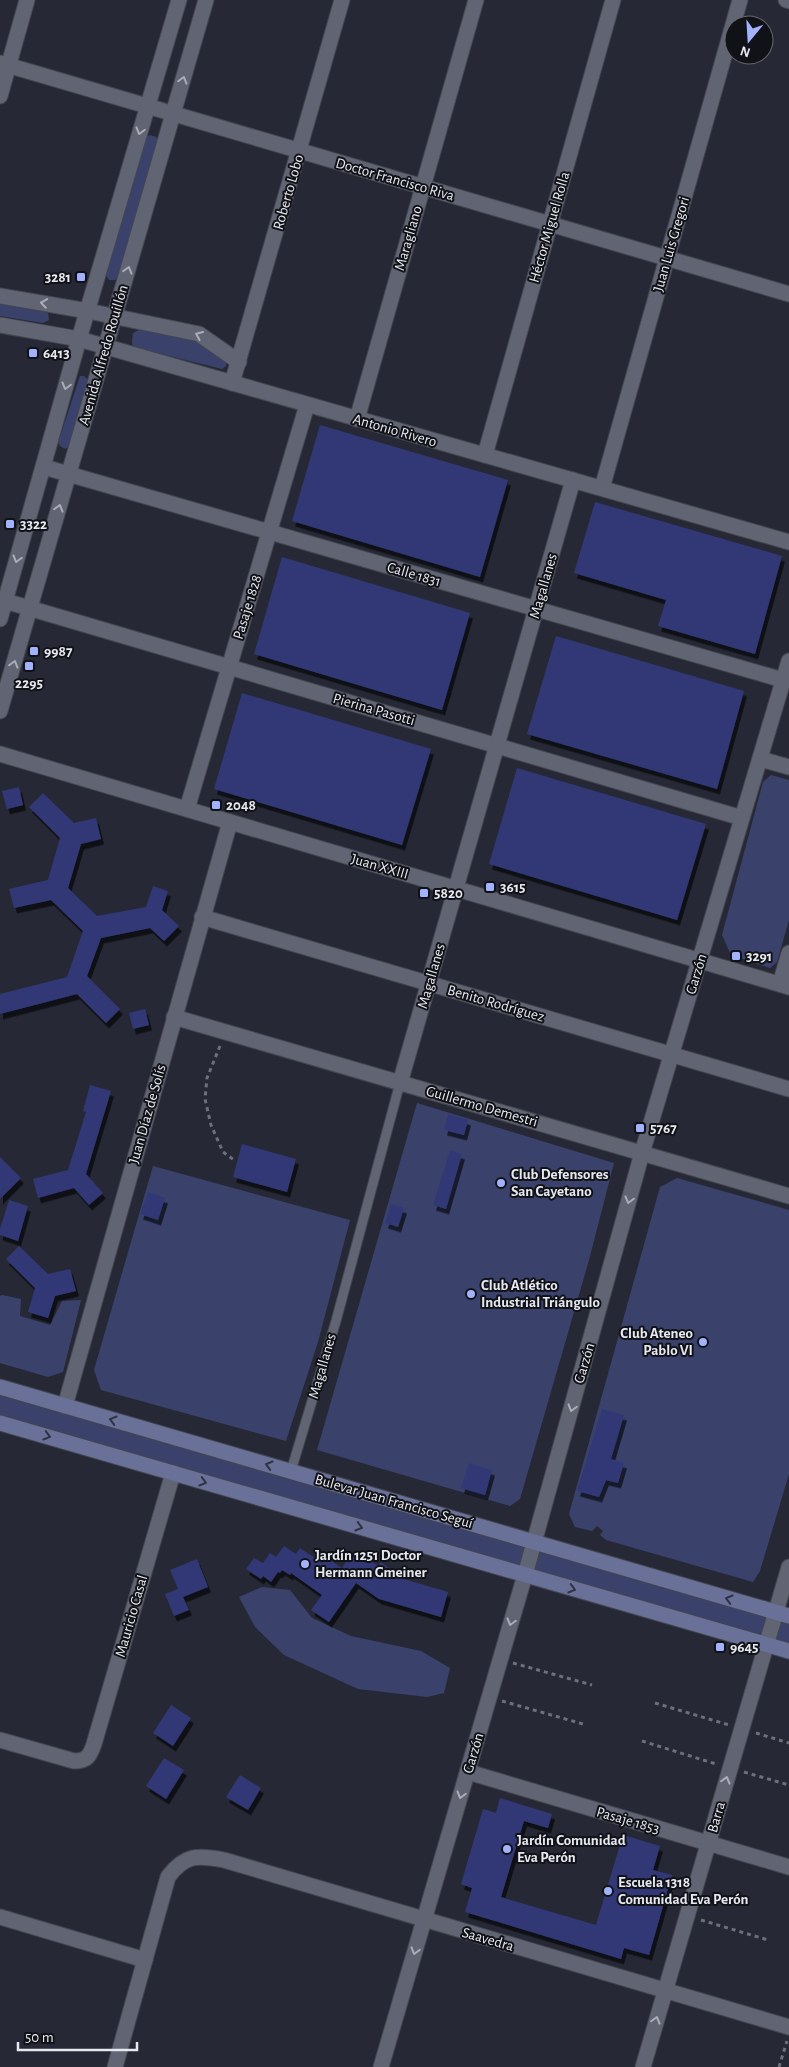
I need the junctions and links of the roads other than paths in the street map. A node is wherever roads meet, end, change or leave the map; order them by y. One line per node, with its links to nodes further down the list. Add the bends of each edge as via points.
1 (27, 0): 8 (street)
2 (178, 0): 10 (street, Avenida Alfredo Rouillón)
3 (206, 0): 11 (street, Avenida Alfredo Rouillón, one-way to 3)
4 (342, 0): 12 (street, Roberto Lobo)
5 (476, 0): 13 (street, Maragliano)
6 (613, 0): 14 (street, Héctor Miguel Rolla)
7 (740, 0): 15 (street, Juan Luis Gregori)
8 (4, 65): 9 (street); 10 (street, Doctor Francisco Riva)
9 (0, 96)
10 (147, 106): 11 (street, Doctor Francisco Riva); 18 (street, Avenida Alfredo Rouillón, one-way to 18)
11 (173, 114): 12 (street, Doctor Francisco Riva); 19 (street, Avenida Alfredo Rouillón, one-way to 11)
12 (300, 151): 13 (street, Doctor Francisco Riva); 23 (street, Roberto Lobo)
13 (423, 187): 14 (street, Doctor Francisco Riva); 26 (street, Maragliano)
14 (550, 224): 15 (street, Doctor Francisco Riva); 27 (street, Héctor Miguel Rolla)
15 (667, 258): 16 (street, Doctor Francisco Riva); 31 (street, Juan Luis Gregori)
16 (789, 294)
17 (0, 296): 18 (street, one-way to 17)
18 (88, 311): 19 (street); 21 (street, Avenida Alfredo Rouillón)
19 (114, 317): 22 (street, Avenida Alfredo Rouillón); 23 (street, one-way to 19, via 200,334)
20 (0, 325): 21 (street, Antonio Rivero)
21 (79, 339): 22 (street, Antonio Rivero); 28 (street, Avenida Alfredo Rouillón, one-way to 28)
22 (105, 347): 24 (street, Antonio Rivero); 29 (street, Avenida Alfredo Rouillón)
23 (239, 362): 24 (street, Roberto Lobo)
24 (232, 383): 25 (street, Antonio Rivero)
25 (307, 404): 26 (street, Antonio Rivero); 32 (street, Pasaje 1828)
26 (357, 419): 27 (street, Antonio Rivero)
27 (485, 455): 30 (street, Antonio Rivero)
28 (44, 467): 29 (street, Calle 1831); 34 (street, Avenida Alfredo Rouillón, one-way to 34)
29 (69, 474): 32 (street, Calle 1831); 35 (street, Avenida Alfredo Rouillón, one-way to 29)
30 (573, 480): 31 (street, Antonio Rivero); 36 (street, Magallanes)
31 (602, 488): 33 (street, Antonio Rivero)
32 (269, 532): 36 (street, Calle 1831); 39 (street, Pasaje 1828)
33 (789, 542)
34 (5, 601): 35 (street, Pierina Pasotti); 37 (street, Avenida Alfredo Rouillón)
35 (30, 608): 39 (street, Pierina Pasotti); 41 (street, Avenida Alfredo Rouillón, one-way to 35)
36 (536, 609): 40 (street, Calle 1831); 42 (street, Magallanes)
37 (0, 619)
38 (789, 661): 40 (street, Garzón)
39 (229, 667): 42 (street, Pierina Pasotti); 46 (street, Pasaje 1828)
40 (783, 680): 44 (street, Garzón)
41 (0, 710)
42 (497, 746): 47 (street, Pierina Pasotti); 49 (street, Magallanes)
43 (0, 754): 46 (street, Juan XXIII)
44 (760, 759): 45 (street); 47 (street, Garzón)
45 (789, 767)
46 (186, 809): 48 (street, Juan XXIII)
47 (742, 818): 52 (street, Garzón)
48 (230, 822): 49 (street, Juan XXIII); 50 (street, Juan Díaz de Solís)
49 (457, 889): 52 (street, Juan XXIII); 53 (street, Magallanes)
50 (202, 918): 53 (street, Benito Rodríguez); 55 (street, Juan Díaz de Solís)
51 (789, 953): 54 (street)
52 (700, 960): 54 (street, Juan XXIII); 56 (street, Garzón)
53 (429, 984): 56 (street, Benito Rodríguez); 57 (street, Magallanes)
54 (784, 985)
55 (174, 1017): 57 (street, Guillermo Demestri); 62 (street, Juan Díaz de Solís)
56 (672, 1054): 58 (street, Benito Rodríguez); 59 (street, Garzón)
57 (400, 1083): 59 (street, Guillermo Demestri); 64 (lane, Magallanes, via 336,1321)
58 (789, 1089)
59 (642, 1153): 60 (street, Guillermo Demestri); 66 (street, Garzón, one-way to 66)
60 (789, 1196)
61 (0, 1387): 62 (main road, Bulevar Juan Francisco Seguí)
62 (65, 1406): 64 (main road, Bulevar Juan Francisco Seguí, one-way to 62)
63 (0, 1423): 65 (main road, one-way to 65)
64 (291, 1471): 66 (main road, Bulevar Juan Francisco Seguí)
65 (173, 1473): 68 (main road, one-way to 68); 72 (street, Mauricio Casal, via 88,1758 74,1761)
66 (534, 1542): 68 (street, Garzón); 69 (main road, Bulevar Juan Francisco Seguí, one-way to 66)
67 (789, 1567): 69 (street, Barra)
68 (525, 1575): 70 (main road, one-way to 70); 73 (street, Garzón, one-way to 73)
69 (782, 1614): 70 (street, Barra)
70 (766, 1645): 71 (main road); 74 (street, Barra, one-way to 70)
71 (789, 1652)
72 (0, 1740)
73 (468, 1772): 74 (street, Pasaje 1853); 77 (street, Garzón, one-way to 77)
74 (708, 1843): 75 (street, Pasaje 1853); 79 (street, Barra)
75 (789, 1867)
76 (0, 1917): 78 (street)
77 (424, 1920): 78 (street, Saavedra, via 202,1856 187,1859 168,1877); 79 (street, Saavedra); 82 (street, Garzón, one-way to 82)
78 (145, 1960): 81 (street)
79 (665, 1990): 80 (street, Saavedra); 83 (street, Barra, one-way to 79)
80 (789, 2027)
81 (115, 2067)
82 (381, 2067)
83 (642, 2067)

